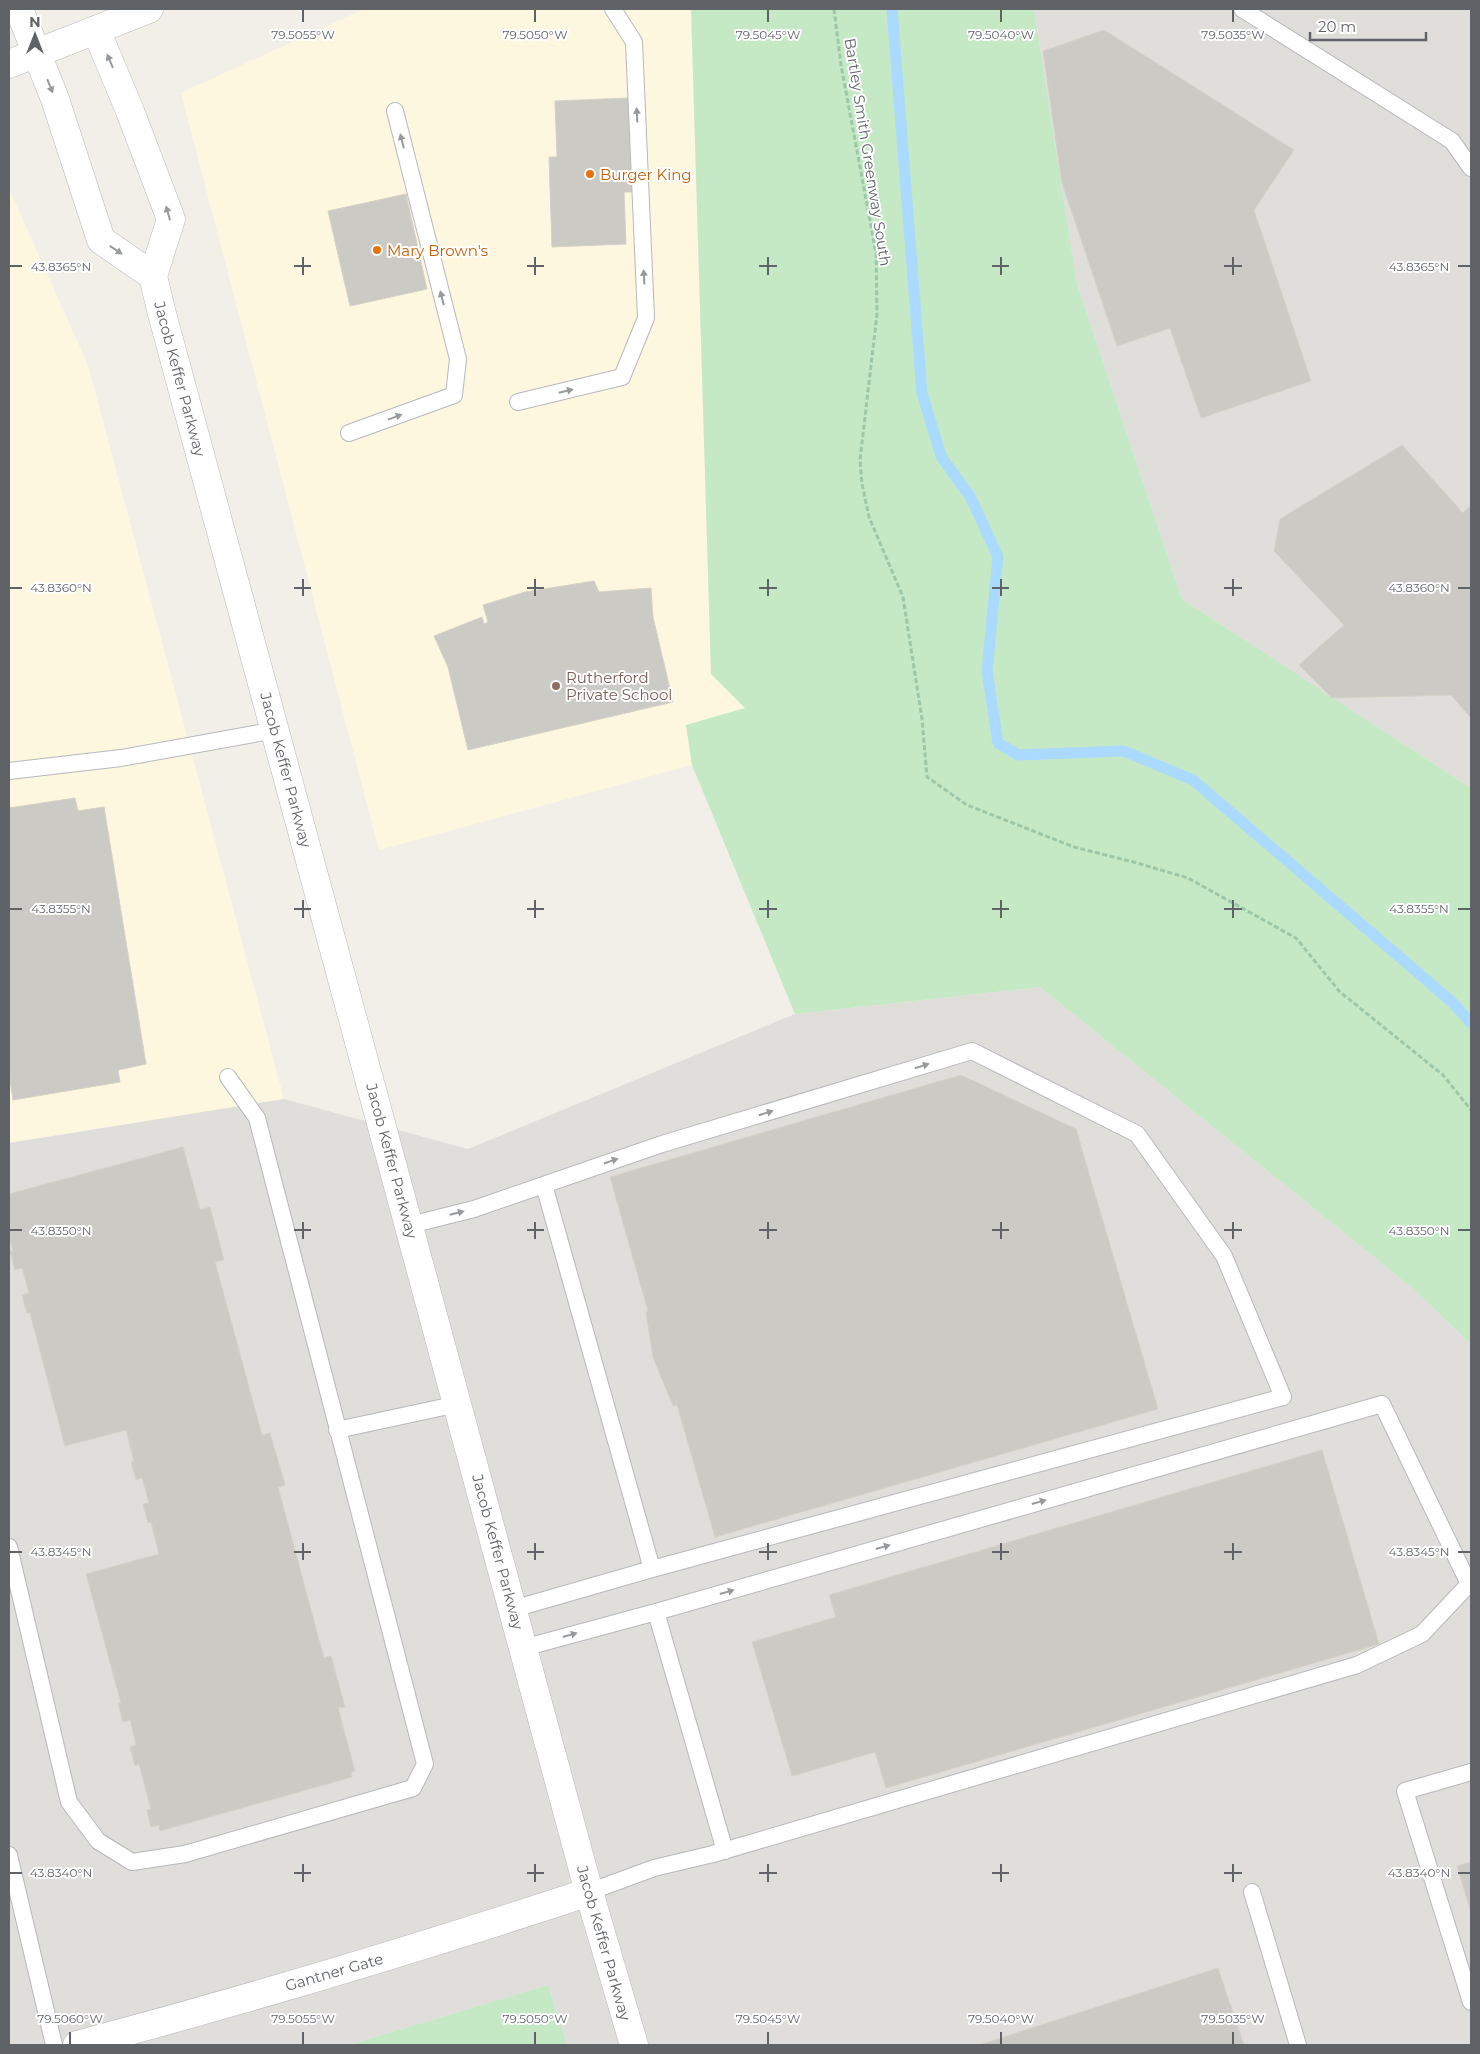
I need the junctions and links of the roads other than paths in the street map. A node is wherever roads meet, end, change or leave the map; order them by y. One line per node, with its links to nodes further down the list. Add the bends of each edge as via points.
1 (18, 9): 6 (street)
2 (149, 9): 5 (street)
3 (613, 9): 11 (lane, one-way to 3, via 622,377 646,318 634,42)
4 (1242, 9): 9 (lane, via 1452,142)
5 (96, 30): 6 (street); 10 (street, one-way to 5, via 171,219)
6 (37, 53): 7 (street); 10 (street, one-way to 10, via 101,240)
7 (9, 64)
8 (395, 111): 12 (lane, one-way to 8, via 454,395 458,359)
9 (1471, 168)
10 (153, 276): 13 (street, Jacob Keffer Parkway)
11 (518, 402)
12 (349, 433)
13 (276, 730): 14 (lane, via 121,758); 17 (street, Jacob Keffer Parkway)
14 (9, 771)
15 (228, 1077): 19 (lane, via 257,1118)
16 (544, 1185): 17 (lane, one-way to 16, via 474,1209); 21 (lane); 21 (lane, one-way to 21, via 662,1144 972,1051 1137,1134 1224,1256 1283,1397)
17 (410, 1225): 18 (street, Jacob Keffer Parkway)
18 (458, 1404): 19 (lane); 22 (street, Jacob Keffer Parkway)
19 (337, 1430): 20 (lane, via 425,1764 413,1788 184,1854 132,1862 98,1841 69,1802)
20 (10, 1555)
21 (652, 1569): 22 (lane)
22 (513, 1609): 24 (street, Jacob Keffer Parkway)
23 (656, 1612): 24 (lane, one-way to 23); 26 (lane); 26 (lane, one-way to 26, via 1382,1404 1469,1584 1422,1634 1356,1665)
24 (523, 1648): 28 (street, Jacob Keffer Parkway)
25 (1471, 1772): 30 (lane, via 1405,1791)
26 (725, 1850): 28 (lane, via 654,1868)
27 (9, 1855): 31 (lane)
28 (589, 1892): 32 (street, Gantner Gate, via 386,1957); 33 (street, Jacob Keffer Parkway)
29 (1252, 1892): 34 (lane)
30 (1471, 2002)
31 (54, 2045)
32 (77, 2045)
33 (634, 2045)
34 (1298, 2045)

